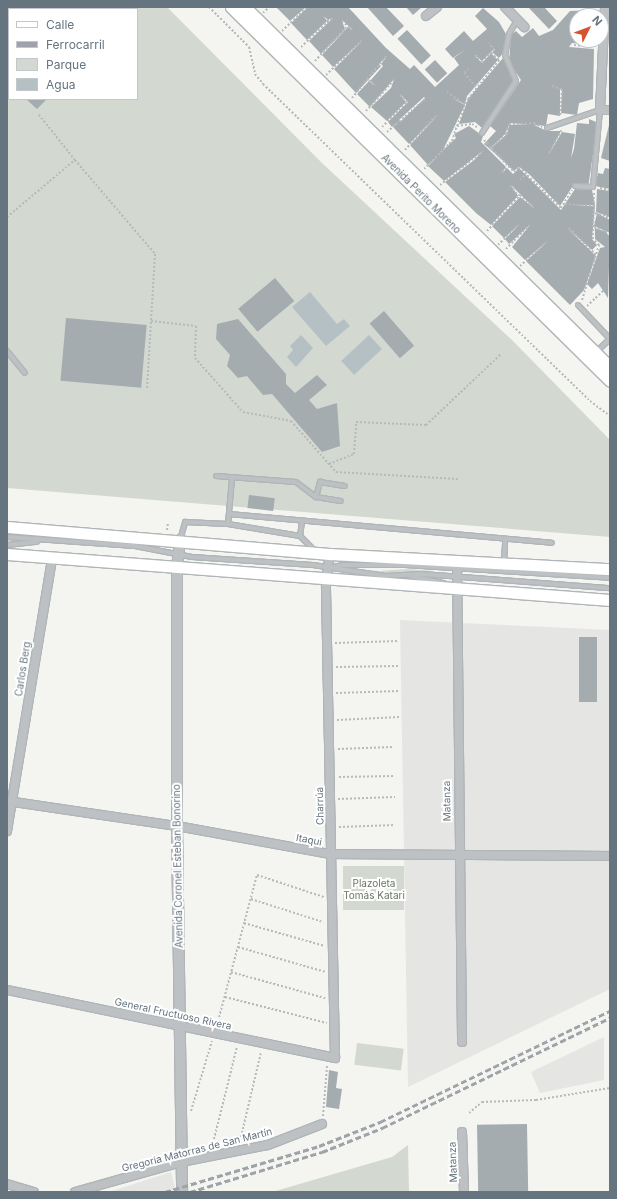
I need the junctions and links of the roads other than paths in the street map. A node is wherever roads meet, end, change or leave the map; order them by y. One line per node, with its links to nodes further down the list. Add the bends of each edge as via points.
1 (231, 7): 19 (main road, Avenida Perito Moreno)
2 (245, 7): 16 (main road, Avenida Perito Moreno)
3 (437, 7): 6 (street)
4 (505, 7): 7 (street)
5 (605, 7): 9 (street)
6 (426, 16)
7 (517, 20): 8 (street); 12 (lane, via 509,34 505,55 516,81)
8 (524, 27)
9 (600, 110): 10 (street); 11 (lane, via 561,121); 13 (lane, via 593,187)
10 (610, 110)
11 (547, 128)
12 (482, 133)
13 (575, 186)
14 (579, 307): 16 (lane, via 610,339)
15 (7, 351): 18 (lane)
16 (595, 353): 17 (main road, Avenida Perito Moreno)
17 (610, 367)
18 (25, 373)
19 (610, 381)
20 (216, 476): 21 (lane)
21 (232, 478): 23 (lane, via 296,482); 25 (lane)
22 (344, 486): 23 (lane, via 320,482)
23 (316, 497): 24 (lane)
24 (341, 501)
25 (228, 514): 26 (lane); 27 (lane)
26 (302, 521): 29 (lane); 33 (lane)
27 (228, 524): 29 (lane); 31 (lane, via 185,522)
28 (7, 527): 31 (main road)
29 (300, 536): 36 (lane)
30 (7, 537): 32 (lane)
31 (180, 540): 36 (main road); 37 (street, Avenida Coronel Esteban Bonorino)
32 (41, 541): 35 (lane); 37 (lane, via 135,546)
33 (505, 541): 34 (lane); 41 (lane)
34 (552, 543)
35 (7, 545)
36 (315, 552): 39 (main road)
37 (179, 553): 42 (street, Avenida Coronel Esteban Bonorino); 44 (lane, via 192,558)
38 (7, 554): 40 (main road)
39 (330, 554): 43 (main road); 44 (street, Charrúa)
40 (52, 558): 42 (main road); 52 (street, Carlos Berg)
41 (504, 563): 43 (main road); 45 (main road)
42 (177, 567): 48 (main road); 53 (street, Avenida Coronel Esteban Bonorino)
43 (456, 568): 44 (lane, via 342,565); 46 (lane); 47 (lane); 49 (street, Matanza); 50 (lane)
44 (328, 569): 46 (lane); 48 (street, Charrúa)
45 (610, 569)
46 (406, 575): 49 (lane)
47 (610, 578)
48 (326, 581): 49 (main road); 55 (street, Charrúa)
49 (455, 588): 51 (main road); 57 (street, Matanza)
50 (610, 588)
51 (610, 600)
52 (9, 802): 53 (street, Itaqui); 54 (street, Carlos Berg)
53 (177, 826): 55 (street, Itaqui); 59 (street, Avenida Coronel Esteban Bonorino)
54 (7, 831)
55 (330, 854): 57 (street, Itaqui); 61 (street, Charrúa, via 334,1025)
56 (610, 856): 57 (street, Itaqui)
57 (458, 857): 60 (street, Matanza)
58 (7, 990): 59 (street, General Fructuoso Rivera)
59 (180, 1025): 61 (street, General Fructuoso Rivera); 64 (street, Avenida Coronel Esteban Bonorino)
60 (462, 1042)
61 (332, 1058)
62 (322, 1124): 64 (street, Gregoria Matorras de San Martín, via 268,1145 238,1153)
63 (462, 1132): 69 (street, Matanza)
64 (181, 1162): 67 (street, Gregoria Matorras de San Martín); 68 (street, Avenida Coronel Esteban Bonorino)
65 (7, 1184): 66 (street)
66 (34, 1192)
67 (74, 1192)
68 (182, 1192)
69 (464, 1192)

